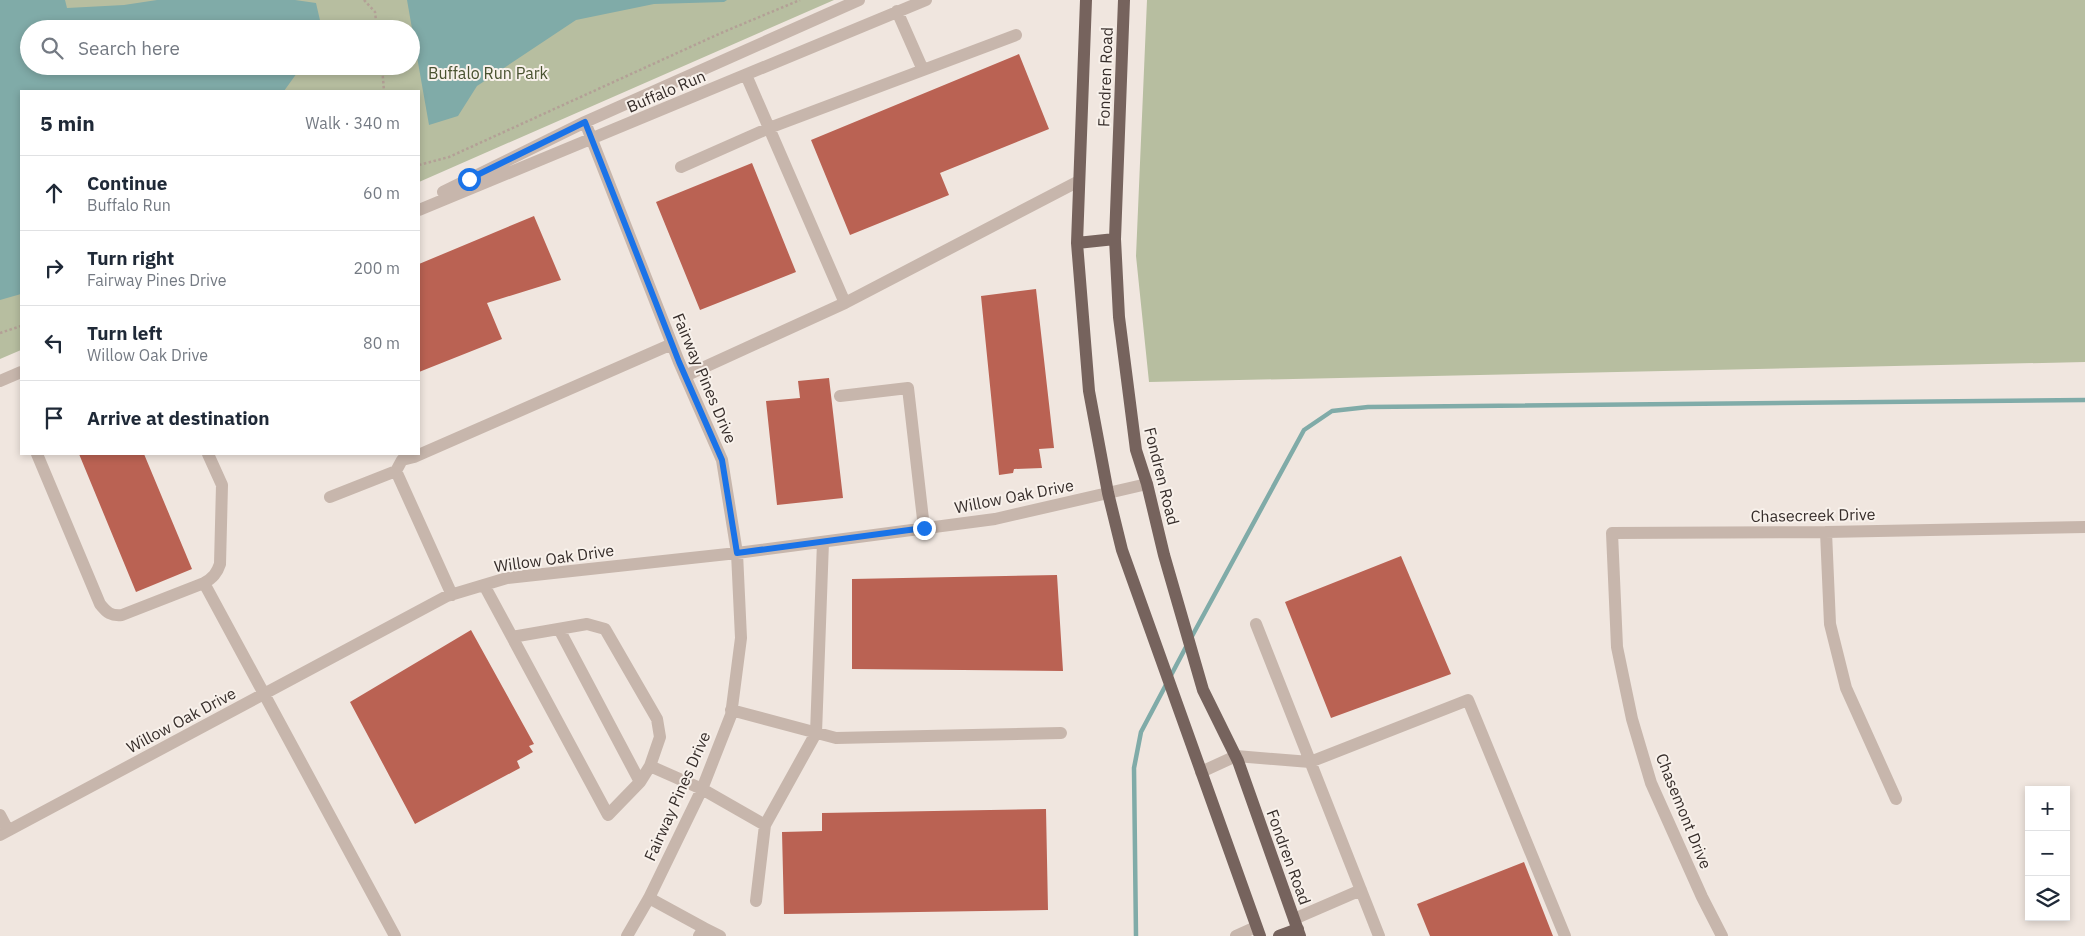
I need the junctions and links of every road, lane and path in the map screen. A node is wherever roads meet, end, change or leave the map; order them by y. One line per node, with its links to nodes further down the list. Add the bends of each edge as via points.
1 (364, 0): 8 (path, via 375,12)
2 (800, 0): 17 (path, via 449,157)
3 (859, 0): 14 (street, Buffalo Run)
4 (1086, 0): 19 (main road, Fondren Road)
5 (1124, 0): 22 (main road, Fondren Road)
6 (919, 1): 7 (street, Buffalo Run)
7 (897, 12): 10 (street); 11 (street, Buffalo Run)
8 (376, 20)
9 (1016, 35): 10 (street)
10 (923, 70): 15 (street)
11 (746, 74): 15 (street); 16 (street, Buffalo Run)
12 (383, 75): 13 (path)
13 (384, 90)
14 (585, 122): 16 (street, Fairway Pines Drive); 20 (street, Buffalo Run)
15 (769, 128): 18 (street); 24 (street)
16 (593, 139): 21 (street, Buffalo Run); 27 (street, Fairway Pines Drive)
17 (420, 165)
18 (681, 167)
19 (1080, 181): 23 (main road, Fondren Road); 24 (street)
20 (420, 204)
21 (420, 210)
22 (1114, 239): 23 (main road); 37 (main road, Fondren Road, via 1119,317 1136,450)
23 (1078, 243): 38 (main road, Fondren Road, via 1089,391)
24 (845, 302): 29 (street)
25 (20, 326): 26 (path)
26 (0, 333)
27 (672, 344): 29 (street, Fairway Pines Drive); 32 (street)
28 (20, 372): 30 (street)
29 (685, 376): 44 (street, Fairway Pines Drive, via 722,460)
30 (0, 381)
31 (840, 396): 41 (street, via 908,388)
32 (420, 452)
33 (37, 455): 45 (street, via 106,612 113,616 122,615)
34 (208, 455): 45 (street, via 222,485 220,564 212,578)
35 (414, 455): 36 (street, via 402,460)
36 (396, 471): 39 (street); 47 (street)
37 (1147, 484): 38 (street, Willow Oak Drive); 56 (main road, Fondren Road, via 1203,690)
38 (1108, 493): 41 (street, Willow Oak Drive, via 996,519); 59 (main road, Fondren Road, via 1122,550)
39 (330, 498)
40 (2085, 527): 42 (street, Chasecreek Drive)
41 (924, 528): 43 (street, Willow Oak Drive)
42 (1826, 532): 48 (street, Chasecreek Drive, via 1612,533); 62 (street, via 1830,624 1846,688)
43 (823, 542): 44 (street, Willow Oak Drive); 54 (street)
44 (737, 553): 46 (street, Willow Oak Drive, via 507,578); 53 (street, Fairway Pines Drive, via 741,638)
45 (204, 583): 52 (street)
46 (484, 585): 47 (street, Willow Oak Drive); 51 (street)
47 (452, 595): 52 (street, Willow Oak Drive)
48 (1615, 604): 79 (street, Chasemont Drive, via 1617,647 1632,720 1651,783)
49 (1256, 624): 57 (street)
50 (559, 629): 51 (street); 58 (street, via 587,624 605,628 657,719 660,737); 60 (street)
51 (512, 637): 60 (street, via 608,815)
52 (265, 694): 65 (street, Willow Oak Drive); 72 (street)
53 (731, 710): 54 (street); 61 (street, Fairway Pines Drive)
54 (816, 733): 55 (street, via 836,738); 64 (street)
55 (1060, 733)
56 (1236, 756): 57 (street); 59 (street); 69 (main road, Fondren Road)
57 (1310, 762): 66 (street); 78 (street, via 1468,700)
58 (650, 766): 60 (street); 61 (street)
59 (1201, 772): 70 (main road, Fondren Road)
60 (640, 782)
61 (702, 789): 64 (street); 67 (street, Fairway Pines Drive)
62 (1896, 799)
63 (0, 815): 65 (street)
64 (765, 826): 68 (street)
65 (4, 833)
66 (1361, 890): 69 (street); 77 (street)
67 (649, 898): 71 (street); 73 (street, Fairway Pines Drive)
68 (756, 901)
69 (1297, 928): 76 (main road)
70 (1258, 931): 75 (street)
71 (701, 932): 74 (street)
72 (395, 936)
73 (627, 936)
74 (720, 936)
75 (1236, 936)
76 (1279, 936)
77 (1379, 936)
78 (1565, 936)
79 (1722, 936)

